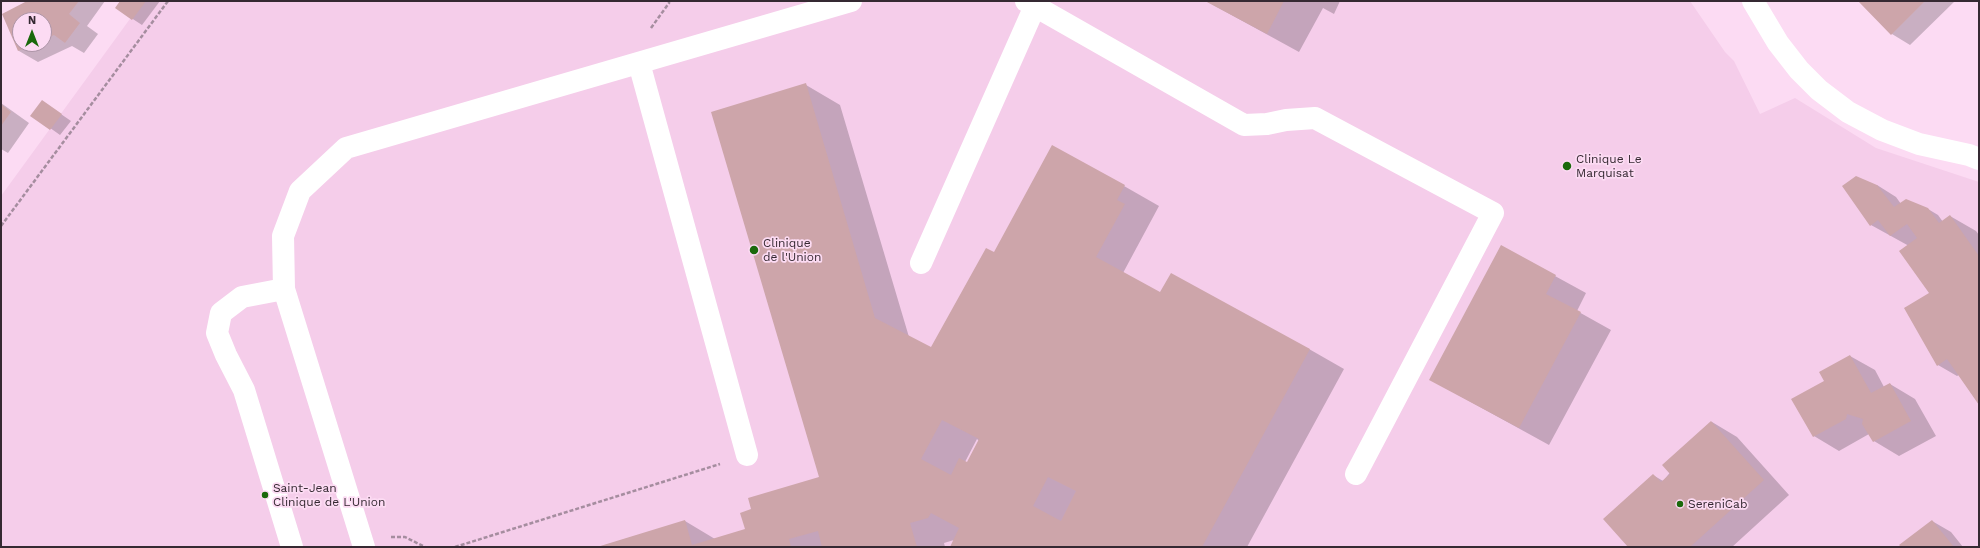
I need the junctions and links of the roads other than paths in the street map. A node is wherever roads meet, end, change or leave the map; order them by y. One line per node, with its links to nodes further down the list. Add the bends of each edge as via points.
1 (851, 1): 4 (street)
2 (1752, 1): 5 (street, via 1778,43 1799,70 1819,90 1848,112 1882,130 1918,144)
3 (1030, 3): 6 (street); 9 (street, via 1244,125 1315,118 1492,213)
4 (639, 63): 7 (street, via 346,148 300,190 283,236); 8 (street)
5 (1979, 159)
6 (921, 263)
7 (284, 289): 10 (street); 11 (street, via 242,297 221,313 217,333 244,390)
8 (747, 455)
9 (1356, 474)
10 (362, 542)
11 (292, 547)

